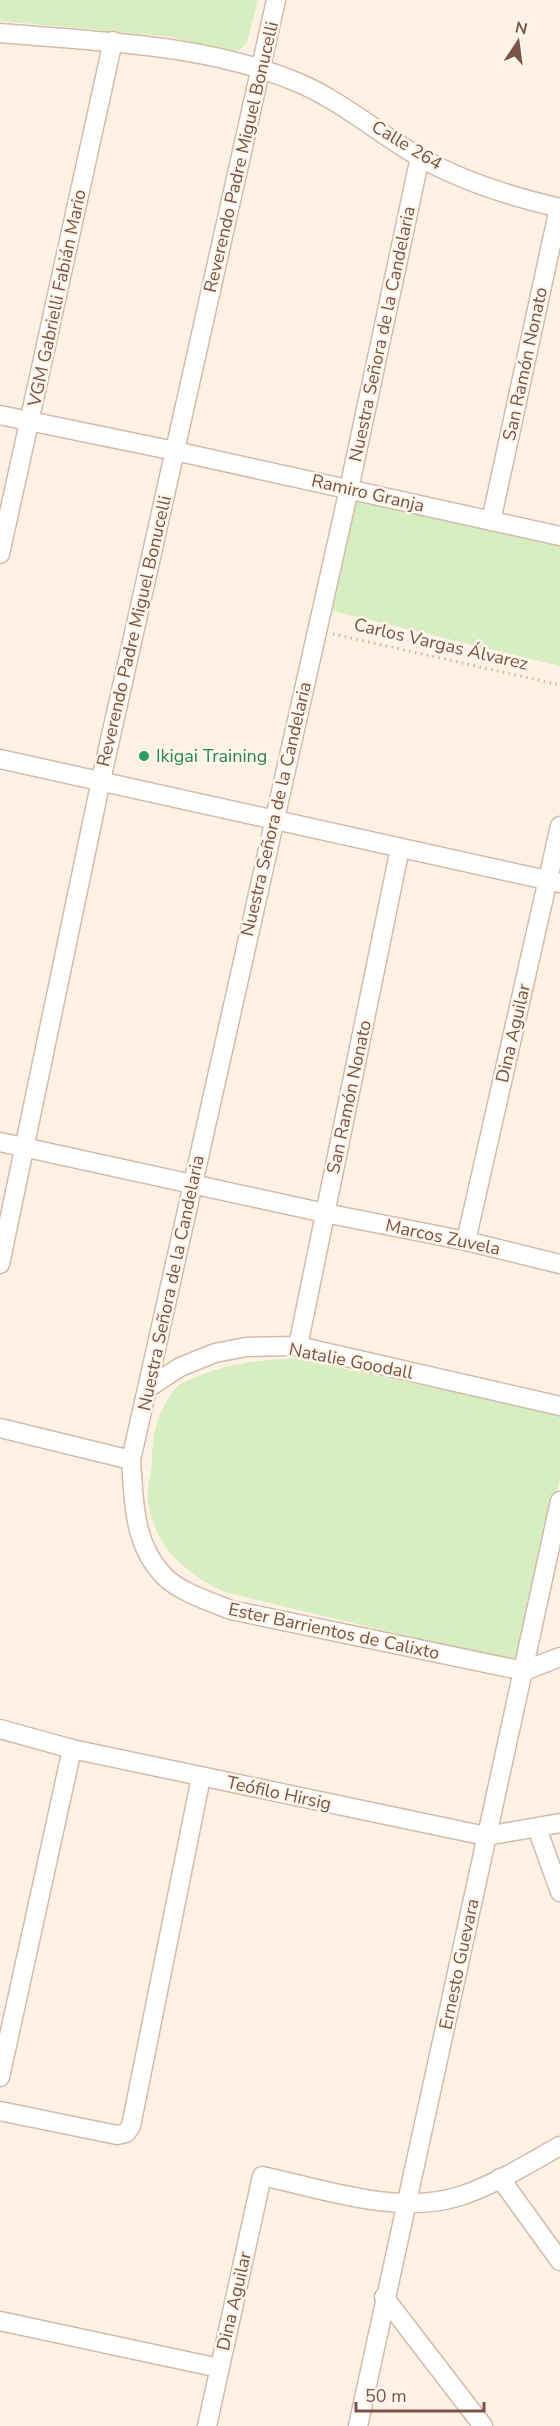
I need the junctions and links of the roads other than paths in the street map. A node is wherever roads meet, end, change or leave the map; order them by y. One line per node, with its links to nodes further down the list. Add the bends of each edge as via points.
1 (276, 0): 4 (street, Reverendo Padre Miguel Bonucelli)
2 (0, 33): 3 (street, Calle 264)
3 (113, 40): 4 (street, Calle 264); 8 (street, VGM Gabrielli Fabián Mario)
4 (261, 68): 5 (street, Calle 264, via 343,105); 9 (street, Reverendo Padre Miguel Bonucelli)
5 (420, 157): 6 (street, Calle 264, via 508,195); 10 (street, Nuestra Señora de la Candelaria)
6 (559, 208): 11 (street, San Ramón Nonato)
7 (0, 415): 8 (street, Ramiro Granja)
8 (30, 422): 9 (street, Ramiro Granja); 13 (street, VGM Gabrielli Fabián Mario)
9 (175, 451): 10 (street, Ramiro Granja); 15 (street, Reverendo Padre Miguel Bonucelli)
10 (349, 489): 11 (street, Ramiro Granja); 16 (street, Nuestra Señora de la Candelaria)
11 (491, 521): 12 (street, Ramiro Granja)
12 (560, 536)
13 (0, 554)
14 (0, 759): 15 (street)
15 (101, 780): 16 (street); 21 (street, Reverendo Padre Miguel Bonucelli)
16 (274, 820): 18 (street); 22 (street, Nuestra Señora de la Candelaria)
17 (560, 826): 19 (street, Dina Aguilar)
18 (400, 848): 19 (street); 23 (street, San Ramón Nonato)
19 (554, 882): 24 (street, Dina Aguilar)
20 (0, 1142): 21 (street, Marcos Zuvela)
21 (26, 1148): 22 (street, Marcos Zuvela); 25 (street, Reverendo Padre Miguel Bonucelli)
22 (192, 1183): 23 (street, Marcos Zuvela); 28 (street, Nuestra Señora de la Candelaria)
23 (325, 1213): 24 (street, Marcos Zuvela); 27 (street, San Ramón Nonato)
24 (466, 1241): 26 (street, Marcos Zuvela)
25 (0, 1264)
26 (560, 1264)
27 (298, 1346): 28 (street, Natalie Goodall, via 246,1347 215,1353 180,1367); 29 (street, Natalie Goodall)
28 (148, 1388): 31 (street, Nuestra Señora de la Candelaria)
29 (560, 1406)
30 (0, 1428): 31 (street)
31 (131, 1460): 34 (street, Ester Barrientos de Calixto, via 135,1519 146,1550 166,1578 195,1595 231,1610)
32 (560, 1502): 34 (street, Ernesto Guevara)
33 (560, 1657): 34 (street)
34 (524, 1671): 40 (street, Ernesto Guevara)
35 (0, 1729): 36 (street, Teófilo Hirsig)
36 (72, 1749): 37 (street, Teófilo Hirsig); 42 (street)
37 (201, 1777): 40 (street, Teófilo Hirsig); 43 (street, via 126,2133 117,2135)
38 (560, 1823): 39 (street, Teófilo Hirsig)
39 (537, 1828): 40 (street, Teófilo Hirsig); 41 (street)
40 (486, 1836): 46 (street, Ernesto Guevara)
41 (560, 1892)
42 (0, 2077)
43 (0, 2111)
44 (560, 2146): 45 (street)
45 (500, 2178): 46 (street, via 458,2196); 47 (street)
46 (407, 2204): 48 (street, Ernesto Guevara); 50 (street, Dina Aguilar, via 262,2176)
47 (560, 2261)
48 (384, 2297): 52 (street, Ernesto Guevara); 53 (street)
49 (0, 2321): 50 (street)
50 (219, 2368): 51 (street, Dina Aguilar)
51 (207, 2426)
52 (357, 2426)
53 (483, 2426)

